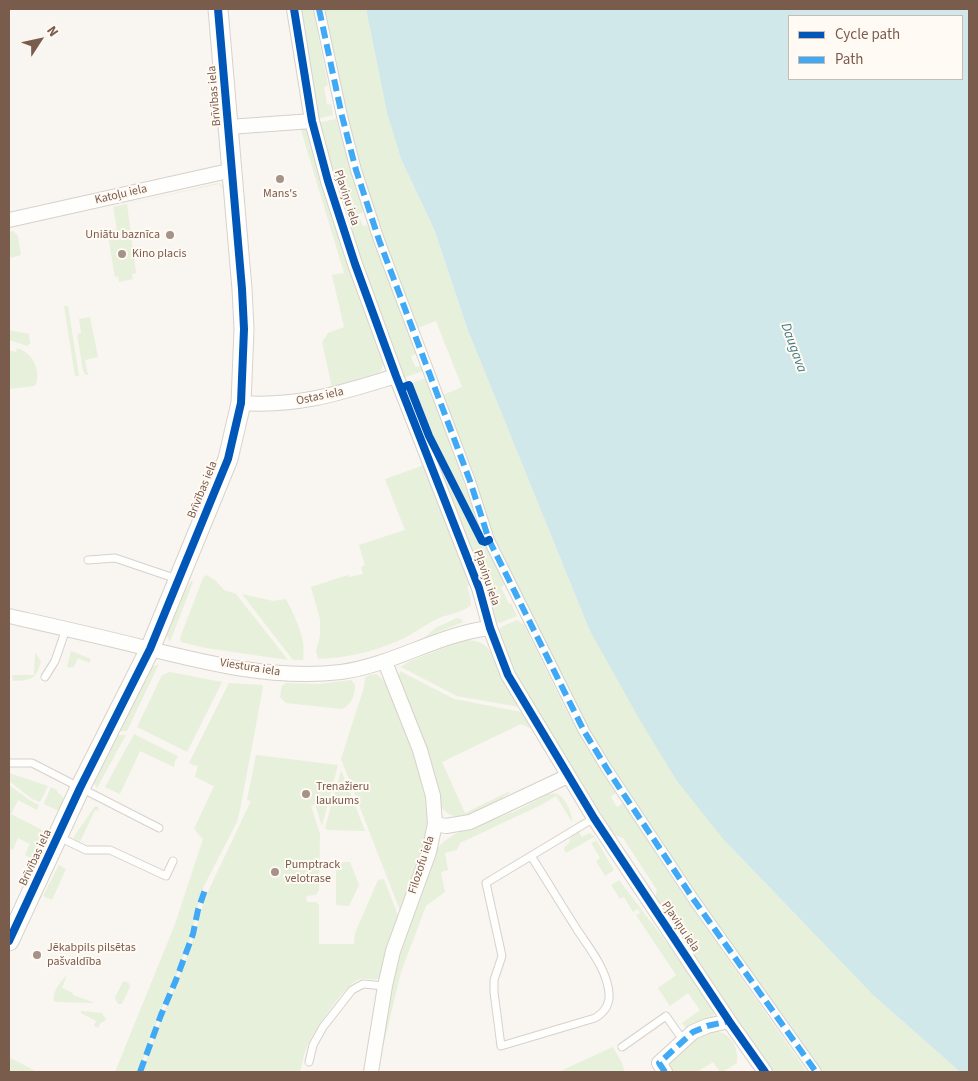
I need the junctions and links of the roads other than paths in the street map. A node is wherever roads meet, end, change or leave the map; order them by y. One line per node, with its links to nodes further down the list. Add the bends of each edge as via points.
1 (218, 9): 5 (main road, Brīvības iela)
2 (294, 9): 4 (street, Pļaviņu iela)
3 (319, 9): 36 (street, Pļaviņu iela, via 359,179 489,540 593,746 694,900)
4 (312, 121): 5 (street); 8 (street, Pļaviņu iela, via 355,264)
5 (229, 128): 6 (main road, Brīvības iela)
6 (233, 170): 7 (street, Katoļu iela); 9 (main road, Brīvības iela, via 244,329)
7 (9, 220)
8 (396, 376): 9 (street, Ostas iela, via 302,402); 13 (street, Pļaviņu iela, via 478,588)
9 (241, 404): 11 (main road, Brīvības iela, via 228,459)
10 (88, 560): 11 (lane, via 115,558)
11 (178, 580): 15 (main road, Brīvības iela)
12 (9, 616): 14 (street, Viestura iela)
13 (490, 628): 16 (street, Viestura iela, via 458,634); 19 (street, Pļaviņu iela, via 508,675)
14 (66, 629): 15 (street, Viestura iela); 17 (lane)
15 (150, 649): 16 (street, Viestura iela, via 259,672 294,674 356,670); 20 (main road, Brīvības iela)
16 (385, 662): 22 (street, Filozofu iela, via 420,750 433,796)
17 (45, 677)
18 (9, 763): 20 (lane, via 32,763)
19 (568, 776): 21 (street, Pļaviņu iela); 22 (street, via 470,822 446,826)
20 (80, 788): 23 (lane); 24 (main road, Brīvības iela)
21 (594, 818): 25 (lane); 29 (street, Pļaviņu iela)
22 (435, 824): 28 (street, Filozofu iela, via 429,852 393,951)
23 (159, 828)
24 (58, 837): 26 (lane, via 86,850 110,850 166,876); 27 (main road, Brīvības iela)
25 (531, 856): 25 (lane, via 602,971 609,1001 602,1014 595,1018 502,1046 494,992 494,980 502,956 486,883)
26 (173, 860)
27 (9, 941)
28 (385, 986): 32 (lane, via 363,984 352,990 323,1027 313,1045); 33 (street, Filozofu iela)
29 (729, 1021): 30 (street, via 698,1029); 35 (street, Pļaviņu iela)
30 (683, 1040): 31 (lane, via 666,1016); 34 (street, via 659,1063)
31 (622, 1047)
32 (309, 1062)
33 (371, 1072)
34 (665, 1072)
35 (765, 1072)
36 (816, 1072)

